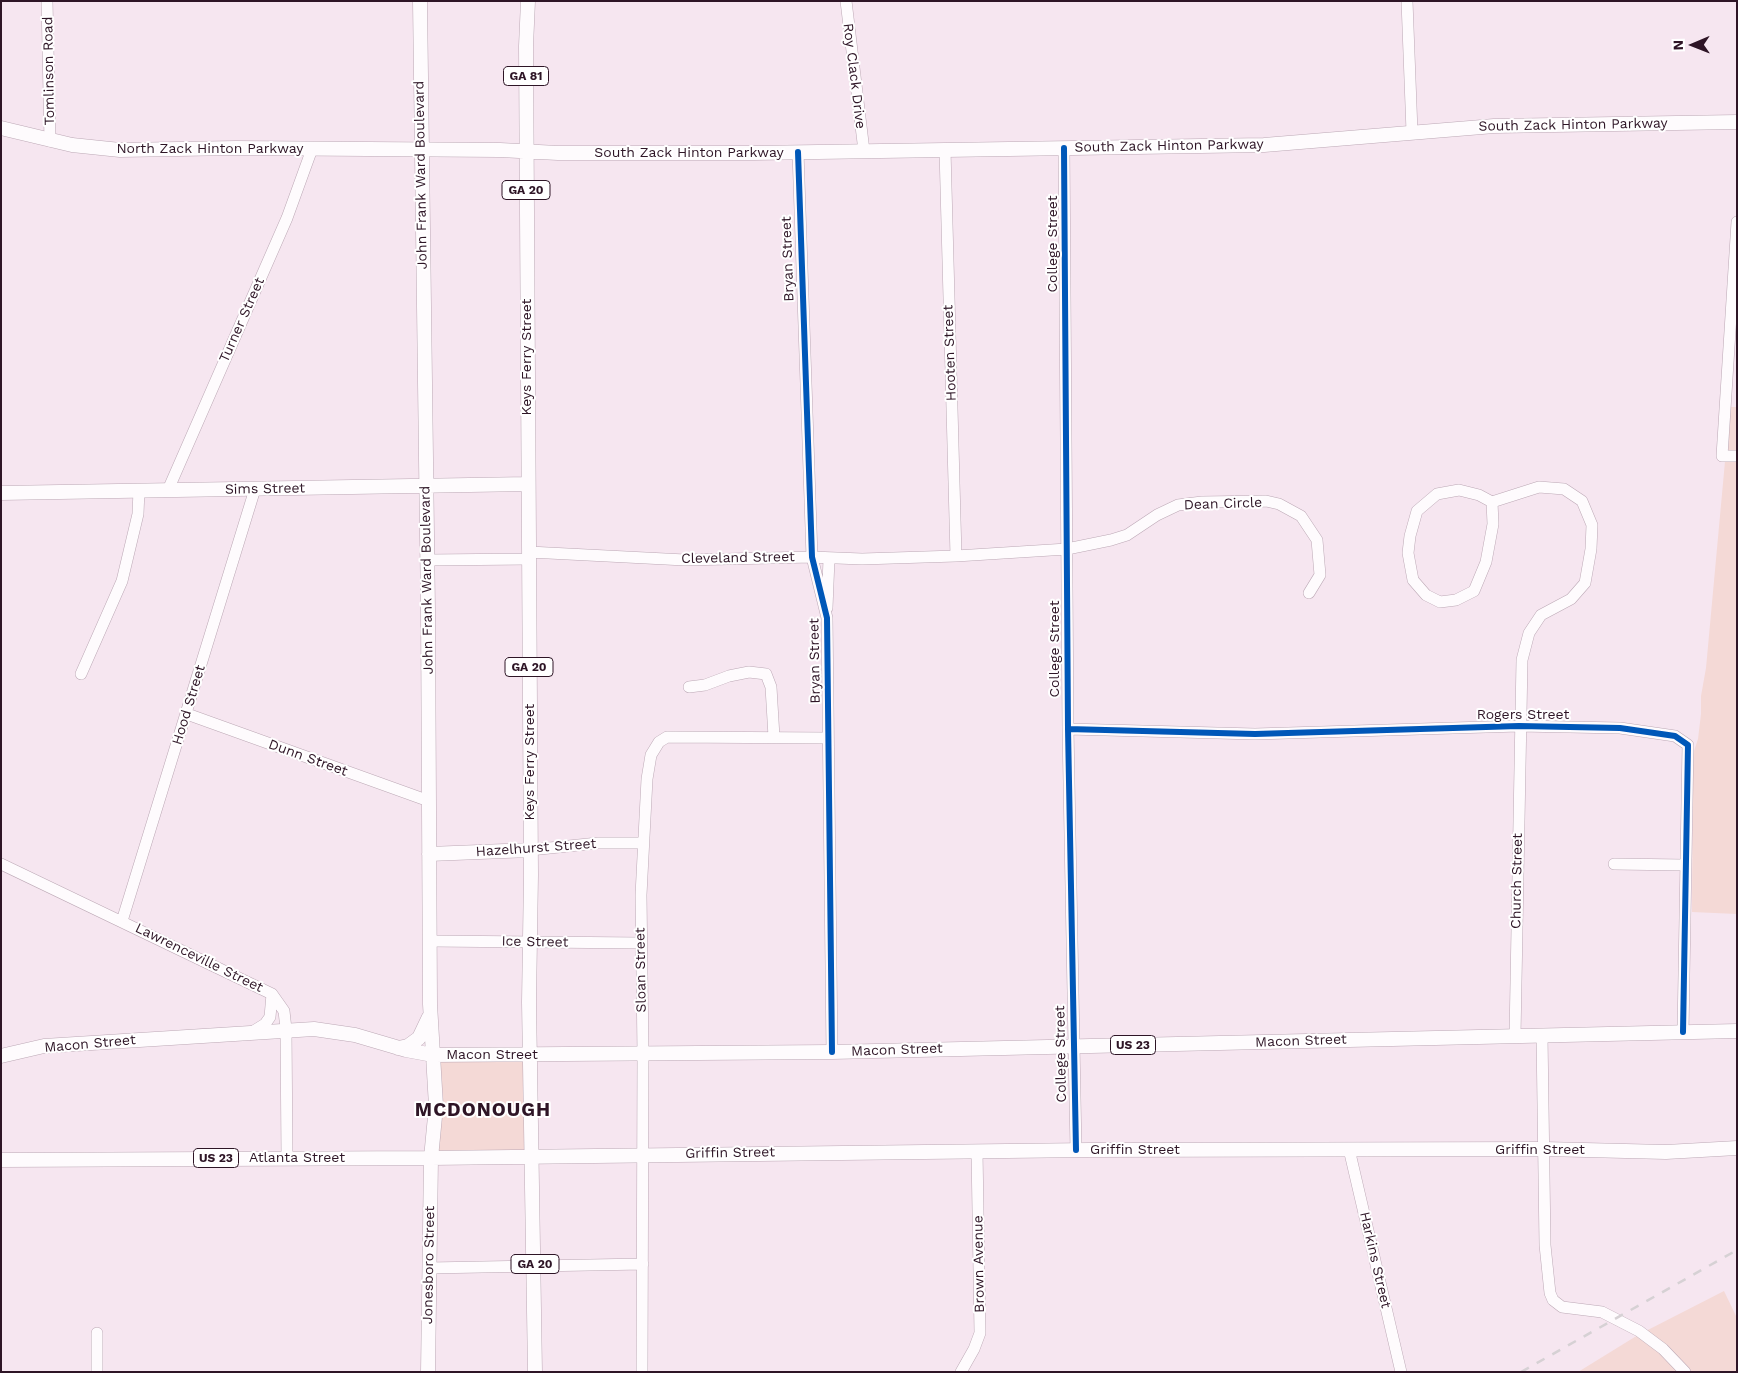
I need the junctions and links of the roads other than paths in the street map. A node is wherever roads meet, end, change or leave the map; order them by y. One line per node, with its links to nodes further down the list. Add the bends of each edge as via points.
1 (48, 1): 9 (street, Tomlinson Road)
2 (420, 1): 12 (main road, John Frank Ward Boulevard)
3 (528, 1): 15 (main road, GA 81)
4 (846, 1): 14 (street, Roy Clack Drive)
5 (1406, 1): 8 (street)
6 (1737, 122): 8 (main road, South Zack Hinton Parkway, via 1494,126)
7 (1, 128): 9 (main road, North Zack Hinton Parkway)
8 (1412, 132): 10 (main road, South Zack Hinton Parkway, via 1264,144)
9 (50, 141): 11 (main road, North Zack Hinton Parkway, via 120,150)
10 (1064, 148): 13 (main road, South Zack Hinton Parkway); 26 (street, College Street)
11 (312, 149): 12 (main road, North Zack Hinton Parkway); 23 (street, Turner Street, via 287,218)
12 (421, 149): 15 (main road, South Zack Hinton Parkway); 20 (main road, John Frank Ward Boulevard)
13 (944, 150): 14 (main road, South Zack Hinton Parkway); 28 (street, Hooten Street)
14 (864, 151): 16 (main road, South Zack Hinton Parkway)
15 (526, 152): 16 (main road, South Zack Hinton Parkway); 19 (main road, Keys Ferry Street / GA 20)
16 (798, 152): 29 (street, Bryan Street)
17 (1737, 222): 18 (street, via 1722,456)
18 (1737, 456)
19 (528, 484): 20 (main road, Sims Street); 27 (main road, Keys Ferry Street / GA 20)
20 (426, 486): 21 (main road, Sims Street); 31 (main road, John Frank Ward Boulevard)
21 (255, 489): 23 (main road, Sims Street); 36 (street, Hood Street)
22 (139, 490): 23 (main road, Sims Street); 24 (main road, Sims Street); 34 (street, via 138,514 122,582)
23 (168, 490)
24 (1, 492)
25 (1492, 502): 25 (street, via 1479,494 1459,490 1437,494 1417,511 1408,553 1413,580 1426,595 1440,602 1456,600 1474,591 1486,562 1492,533); 37 (street, Church Street, via 1539,487 1564,490 1582,501 1592,525 1585,583 1571,599 1541,615 1529,633 1522,660)
26 (1067, 549): 28 (street, Cleveland Street); 32 (street, Dean Circle, via 1127,535 1157,515 1178,506 1202,502 1266,501 1292,509 1317,540 1320,575); 38 (street, College Street)
27 (529, 555): 29 (street, Cleveland Street, via 685,560); 31 (street, Cleveland Street); 43 (main road, Keys Ferry Street / GA 20)
28 (956, 556): 30 (street, Cleveland Street)
29 (812, 557): 30 (street, Cleveland Street); 33 (street, Bryan Street)
30 (829, 559): 33 (street, Bryan Street)
31 (428, 560): 41 (main road, John Frank Ward Boulevard)
32 (1309, 593)
33 (827, 610): 40 (street, Bryan Street)
34 (81, 674)
35 (688, 687): 39 (street, via 748,672 766,674 771,686)
36 (187, 714): 41 (street, Dunn Street); 48 (street, Hood Street)
37 (1519, 726): 38 (street, Rogers Street, via 1255,734); 47 (street, Rogers Street, via 1635,729 1675,736 1688,745); 59 (street, Church Street)
38 (1068, 730): 60 (street, College Street)
39 (774, 738): 40 (street, Sloan Street); 42 (street, Sloan Street, via 667,737 659,742 651,755 648,769)
40 (828, 738): 62 (street, Bryan Street)
41 (429, 801): 44 (main road, John Frank Ward Boulevard)
42 (643, 843): 43 (street, Hazelhurst Street, via 598,843); 51 (street, Sloan Street)
43 (530, 850): 44 (main road, Hazelhurst Street); 50 (main road, Keys Ferry Street / GA 20)
44 (429, 854): 49 (main road, John Frank Ward Boulevard)
45 (1, 864): 48 (street, Lawrenceville Street)
46 (1614, 864): 47 (street)
47 (1684, 865): 57 (street, Rogers Street)
48 (122, 921): 52 (street, Lawrenceville Street)
49 (430, 941): 50 (street, Ice Street); 53 (main road, John Frank Ward Boulevard)
50 (531, 942): 51 (street, Ice Street); 63 (main road, Keys Ferry Street / GA 20)
51 (641, 943): 64 (street, Sloan Street)
52 (272, 994): 54 (street, Lawrenceville Street, via 284,1011); 56 (street, via 270,1017)
53 (430, 1013): 61 (main road, via 419,1038); 65 (main road, John Frank Ward Boulevard)
54 (286, 1029): 56 (main road, Macon Street / US 23); 61 (main road, Macon Street / US 23, via 338,1031); 74 (street, Lawrenceville Street)
55 (1737, 1031): 57 (main road, Macon Street / US 23)
56 (252, 1032): 66 (main road, Macon Street / US 23, via 44,1046)
57 (1683, 1032): 58 (main road, Macon Street / US 23)
58 (1542, 1035): 59 (main road, Macon Street / US 23); 69 (street)
59 (1515, 1036): 60 (main road, Macon Street / US 23)
60 (1074, 1046): 62 (main road, Macon Street / US 23); 70 (street, College Street)
61 (398, 1048): 65 (main road, Macon Street / US 23)
62 (832, 1052): 64 (main road, Macon Street / US 23)
63 (530, 1054): 64 (main road, Macon Street / US 23); 65 (main road, Macon Street / US 23); 73 (main road, Keys Ferry Street / GA 20)
64 (643, 1054): 72 (street, Sloan Street)
65 (433, 1055): 75 (main road, John Frank Ward Boulevard, via 436,1106)
66 (1, 1056)
67 (1737, 1148): 69 (main road, Griffin Street / US 23, via 1666,1152)
68 (1349, 1149): 69 (main road, Griffin Street / US 23); 70 (main road, Griffin Street / US 23); 86 (street, Harkins Street)
69 (1544, 1149): 87 (street, via 1547,1278 1553,1300 1566,1309 1602,1312 1639,1331)
70 (1076, 1150): 71 (main road, Griffin Street / US 23)
71 (977, 1151): 72 (main road, Griffin Street / US 23); 85 (street, Brown Avenue, via 980,1333)
72 (643, 1154): 73 (main road, Griffin Street / US 23); 77 (street, Sloan Street)
73 (533, 1156): 75 (main road, Atlanta Street / US 23); 78 (main road, Keys Ferry Street / GA 20)
74 (287, 1158): 75 (main road, Atlanta Street / US 23); 76 (main road, Atlanta Street / US 23)
75 (431, 1158): 79 (main road, Jonesboro Street)
76 (1, 1160)
77 (643, 1264): 78 (street); 84 (street, Sloan Street)
78 (535, 1265): 79 (street); 83 (main road, Keys Ferry Street / GA 20)
79 (429, 1268): 82 (main road, Jonesboro Street)
80 (97, 1333): 81 (street)
81 (97, 1372)
82 (428, 1372)
83 (535, 1372)
84 (642, 1372)
85 (960, 1372)
86 (1401, 1372)
87 (1685, 1372)

